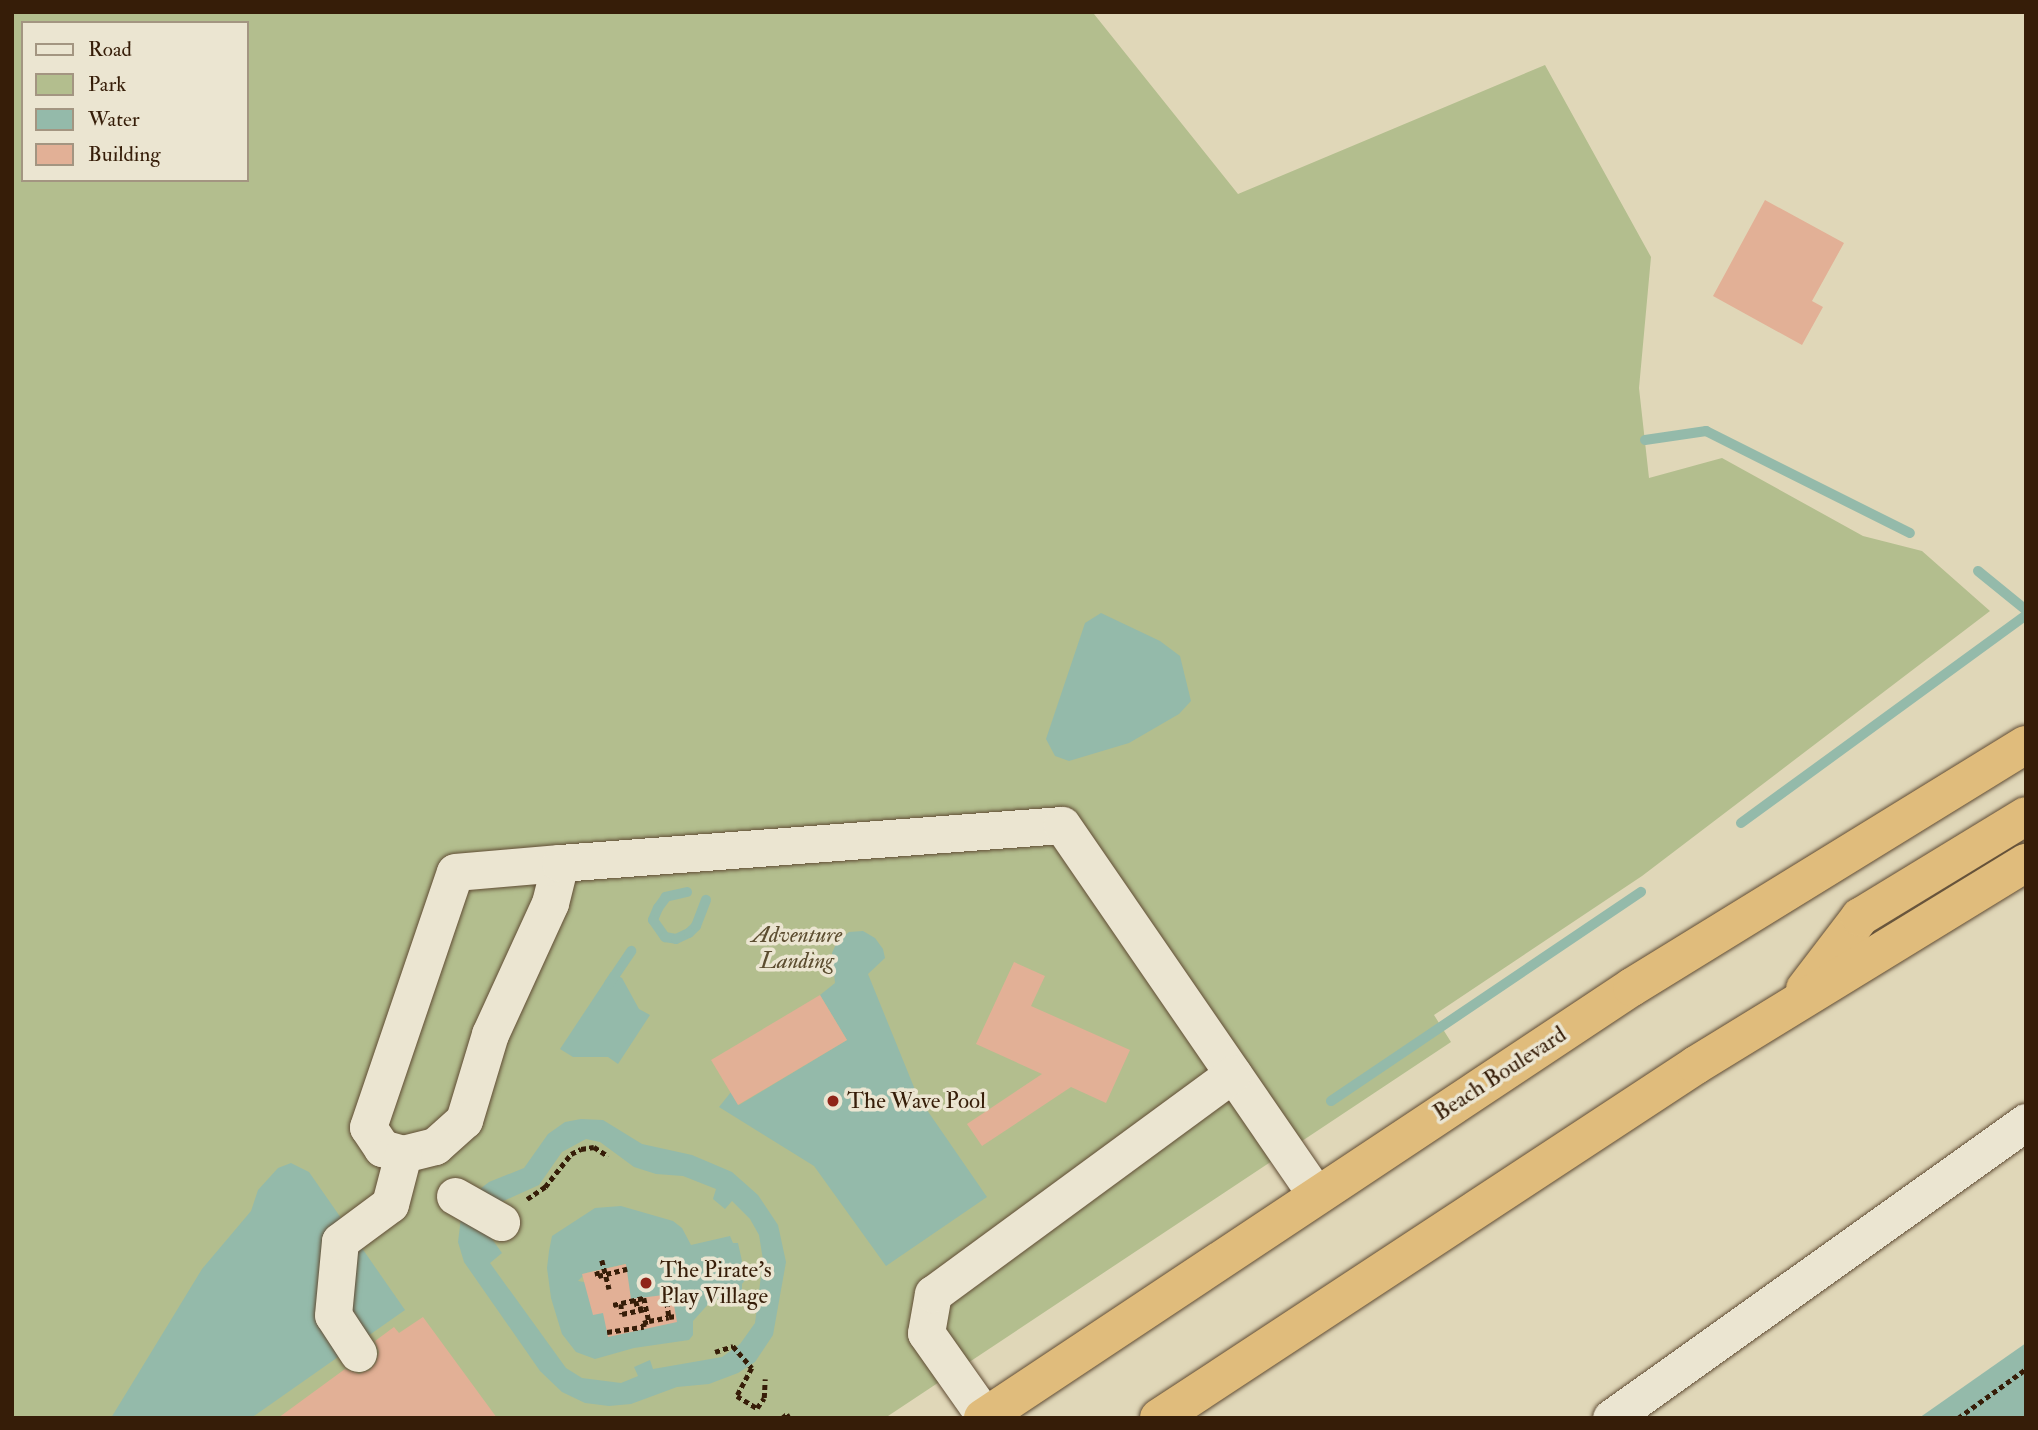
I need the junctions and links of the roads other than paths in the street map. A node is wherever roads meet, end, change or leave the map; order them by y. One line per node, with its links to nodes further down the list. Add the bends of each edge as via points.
1 (2026, 745): 9 (highway, Beach Boulevard, via 1632,987)
2 (2026, 816): 5 (highway, via 1860,917)
3 (560, 863): 6 (street, via 1062,825); 8 (street, via 550,903 490,1034 464,1119 435,1146); 8 (street, via 455,872 368,1127 382,1148)
4 (2026, 863): 5 (highway)
5 (1791, 1007): 14 (highway)
6 (1233, 1074): 9 (street); 13 (street, via 933,1294 926,1333)
7 (2026, 1122): 15 (street)
8 (403, 1154): 12 (street, via 390,1204 340,1241 333,1315)
9 (1317, 1194): 13 (highway, Beach Boulevard)
10 (456, 1196): 11 (street)
11 (511, 1212)
12 (358, 1353)
13 (985, 1417)
14 (1158, 1418)
15 (1611, 1418)

